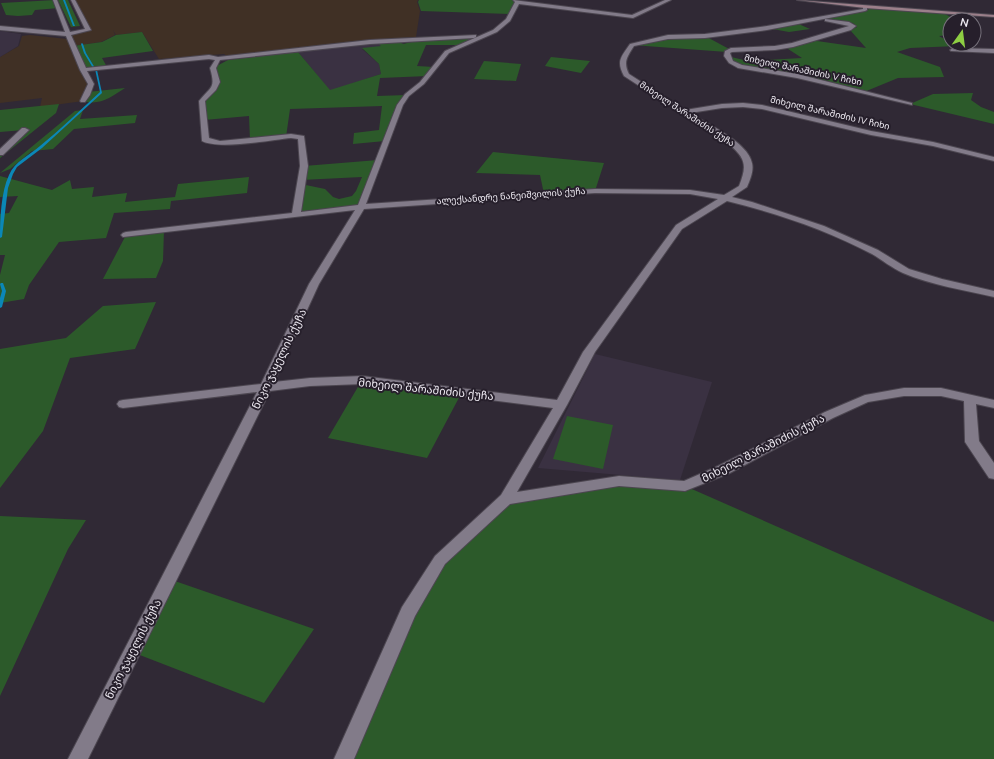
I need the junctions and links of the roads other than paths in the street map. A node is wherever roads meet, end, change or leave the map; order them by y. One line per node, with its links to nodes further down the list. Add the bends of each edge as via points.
1 (55, 0): 10 (street)
2 (72, 0): 10 (street, via 88,30)
3 (669, 0): 5 (street, via 633,17)
4 (799, 0): 6 (street)
5 (516, 1): 11 (street, ნიკო ჯაყელის ქუჩა, via 508,20)
6 (865, 7): 7 (street); 8 (street, მიხეილ შარაშიძის ქუჩა, via 865,10)
7 (994, 16)
8 (814, 19): 17 (street, მიხეილ შარაშიძის V ჩიხი, via 853,26 793,45 731,50 727,52 727,56 740,67 797,76); 18 (street, მიხეილ შარაშიძის ქუჩა, via 744,32 668,37 632,45 622,58 626,75)
9 (0, 28): 10 (street)
10 (68, 34): 15 (street)
11 (485, 36): 14 (street, via 370,42); 23 (street, ნიკო ჯაყელის ქუჩა, via 447,52 422,83 407,95 390,128)
12 (982, 51): 13 (street)
13 (994, 51)
14 (218, 59): 15 (street, via 209,57); 24 (street, via 213,68 217,82 202,101 205,139 220,143 291,136 301,138 304,166)
15 (83, 70): 16 (street, via 91,84)
16 (83, 101)
17 (910, 104)
18 (684, 112): 21 (street, მიხეილ შარაშიძის IV ჩიხი, via 722,106 762,107); 22 (street, მიხეილ შარაშიძის ქუჩა, via 733,143 744,154 749,165 743,187)
19 (25, 130): 20 (street)
20 (0, 153)
21 (994, 159)
22 (725, 198): 23 (street, ალექსანდრე ნანეიშვილის ქუჩა, via 690,192 595,191); 26 (street, ალექსანდრე ნანეიშვილის ქუჩა, via 821,228 875,252 906,271); 30 (street, მიხეილ შარაშიძის ქუჩა, via 679,227 589,352)
23 (361, 206): 24 (street, ალექსანდრე ნანეიშვილის ქუჩა); 27 (street, ნიკო ჯაყელის ქუჩა, via 314,284)
24 (296, 214): 25 (street, ალექსანდრე ნანეიშვილის ქუჩა)
25 (126, 234)
26 (994, 294)
27 (266, 387): 29 (street, მიხეილ შარაშიძის ქუჩა); 30 (street, მიხეილ შარაშიძის ქუჩა, via 362,380); 34 (street, ნიკო ჯაყელის ქუჩა)
28 (970, 399): 31 (street, მიხეილ შარაშიძის ქუჩა); 32 (street, via 972,442); 33 (street, მიხეილ შარაშიძის ქუჩა, via 941,392 912,392 865,400 685,486 619,481)
29 (123, 404)
30 (561, 404): 33 (street, მიხეილ შარაშიძის ქუჩა)
31 (994, 404)
32 (994, 474)
33 (506, 498): 35 (street, მიხეილ შარაშიძის ქუჩა, via 440,560 408,612)
34 (78, 759)
35 (344, 759)

